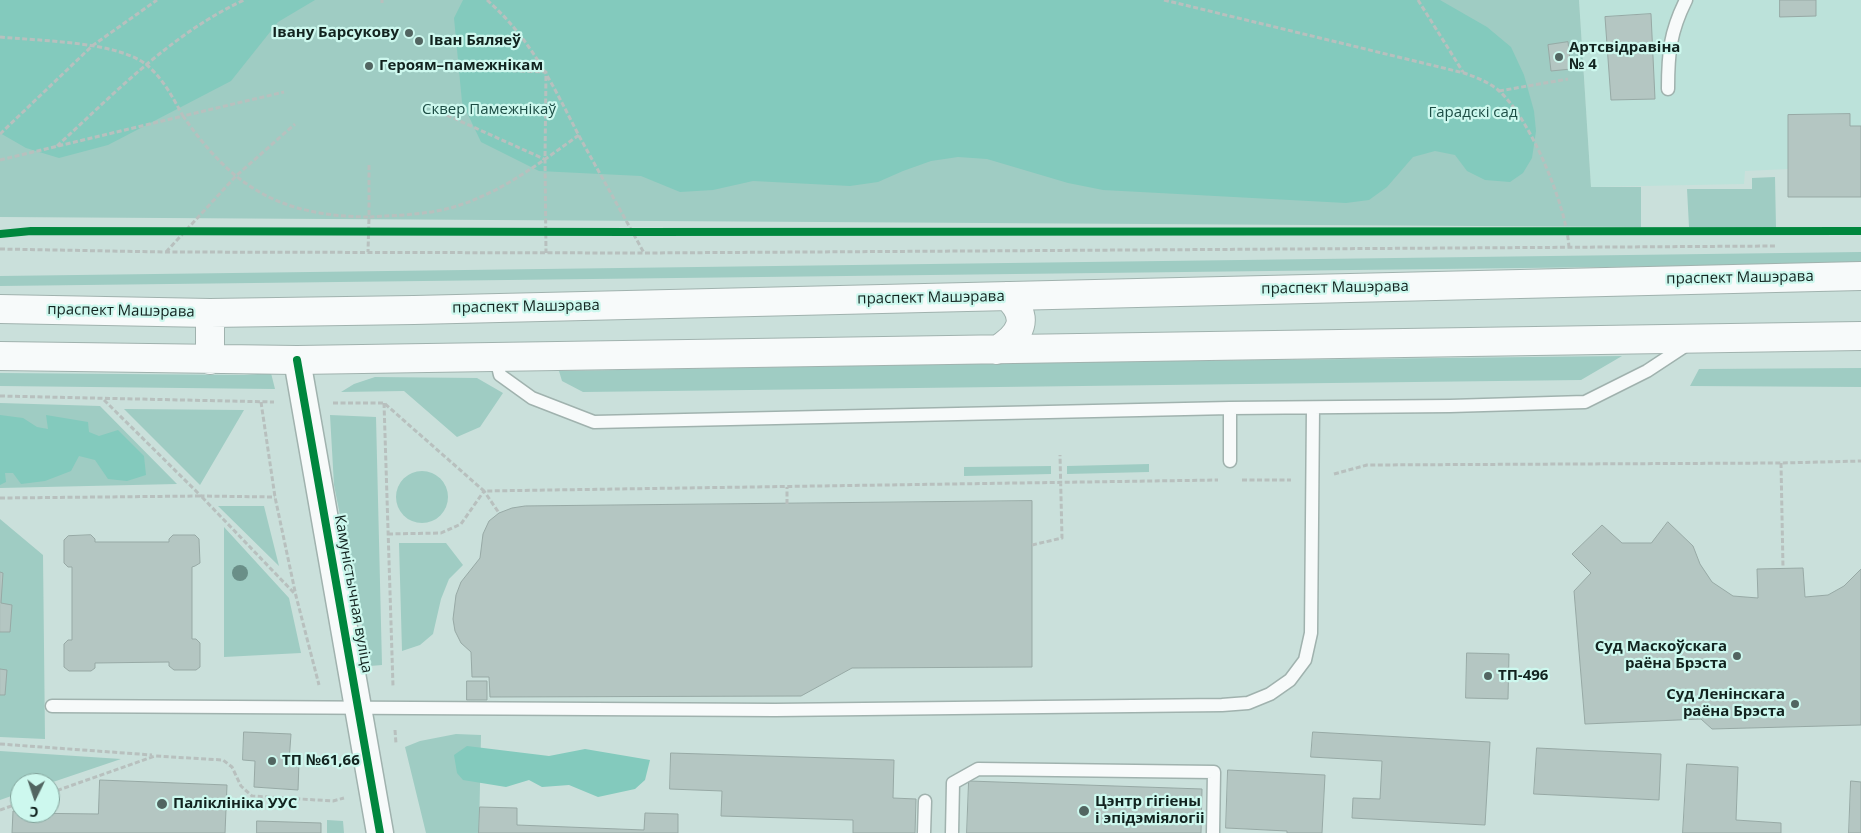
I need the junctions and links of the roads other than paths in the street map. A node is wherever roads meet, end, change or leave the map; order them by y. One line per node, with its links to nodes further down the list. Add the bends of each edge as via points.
1 (1686, 0): 2 (lane, via 1671,36)
2 (1668, 89)
3 (1861, 276): 4 (main road, праспект Машэрава)
4 (1007, 296): 6 (main road, праспект Машэрава); 9 (main road, via 1016,304 1020,326 1012,340)
5 (0, 309): 6 (main road, праспект Машэрава)
6 (210, 313): 12 (main road)
7 (1861, 336): 8 (main road)
8 (1697, 338): 9 (main road); 15 (lane, via 1647,371 1585,402)
9 (997, 350): 11 (main road)
10 (0, 356): 12 (main road)
11 (496, 358): 13 (main road); 14 (lane, via 500,375 532,398 594,422)
12 (210, 360): 13 (main road)
13 (297, 360): 18 (street, Камуністычная вуліца)
14 (1230, 408): 15 (lane); 16 (lane)
15 (1313, 408): 18 (lane, via 1311,633 1305,660 1290,680 1270,694 1248,703 786,710)
16 (1230, 461)
17 (52, 706): 18 (lane)
18 (358, 707): 20 (street, Камуністычная вуліца)
19 (925, 801): 21 (lane)
20 (380, 833)
21 (924, 833)
22 (952, 833): 23 (lane, via 953,783 978,770 1214,772)
23 (1212, 833)

